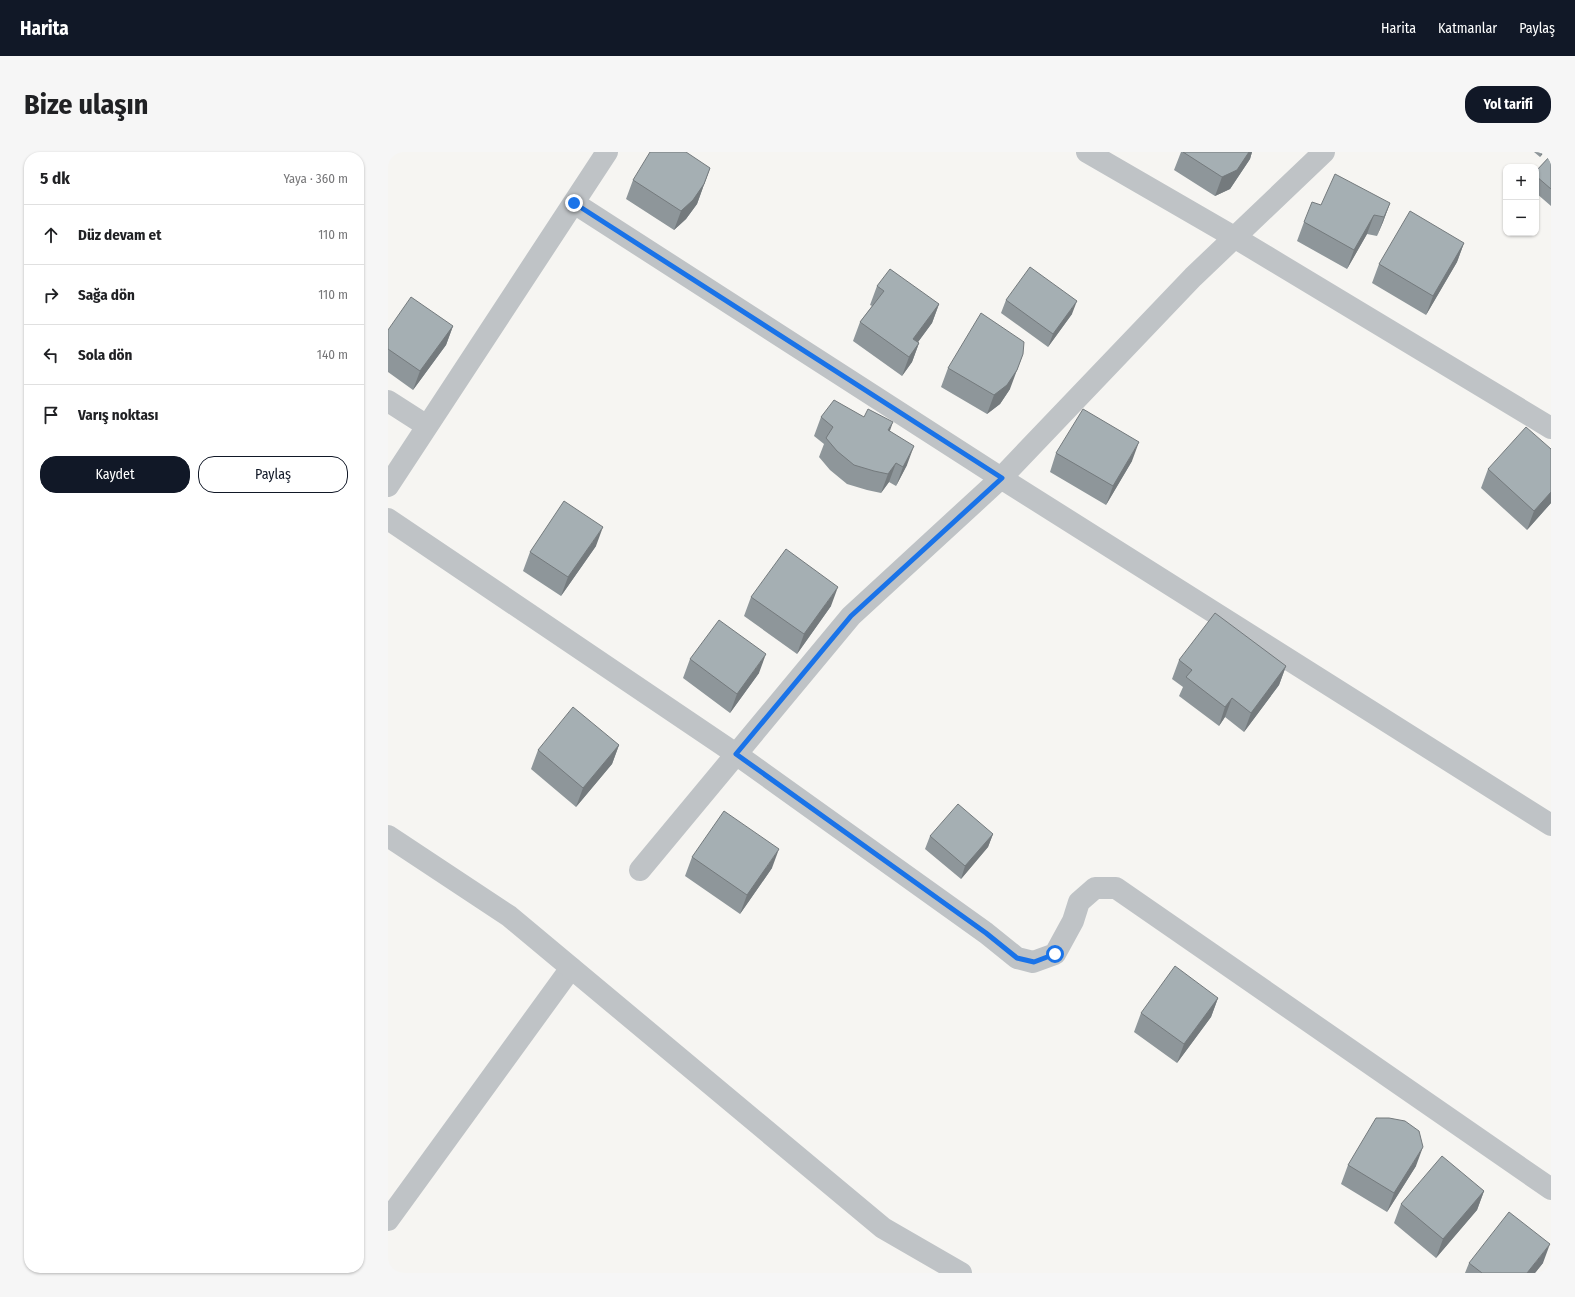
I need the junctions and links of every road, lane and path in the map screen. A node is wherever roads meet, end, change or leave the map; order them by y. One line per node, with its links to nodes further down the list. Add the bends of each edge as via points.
1 (607, 152): 4 (street)
2 (1087, 152): 5 (street)
3 (1324, 152): 5 (street)
4 (574, 203): 7 (street); 9 (street)
5 (1234, 237): 8 (street); 9 (street)
6 (388, 401): 7 (street)
7 (427, 426): 10 (street)
8 (1551, 428)
9 (1002, 478): 12 (street, via 851,616); 13 (street)
10 (388, 486)
11 (388, 519): 12 (street)
12 (736, 754): 15 (street); 17 (street, via 986,933 1017,958 1034,962 1055,954 1073,921 1078,902 1095,888 1116,888)
13 (1551, 825)
14 (388, 836): 16 (street, via 509,916)
15 (640, 870)
16 (571, 968): 18 (street); 19 (street, via 883,1228)
17 (1551, 1189)
18 (388, 1220)
19 (961, 1273)

